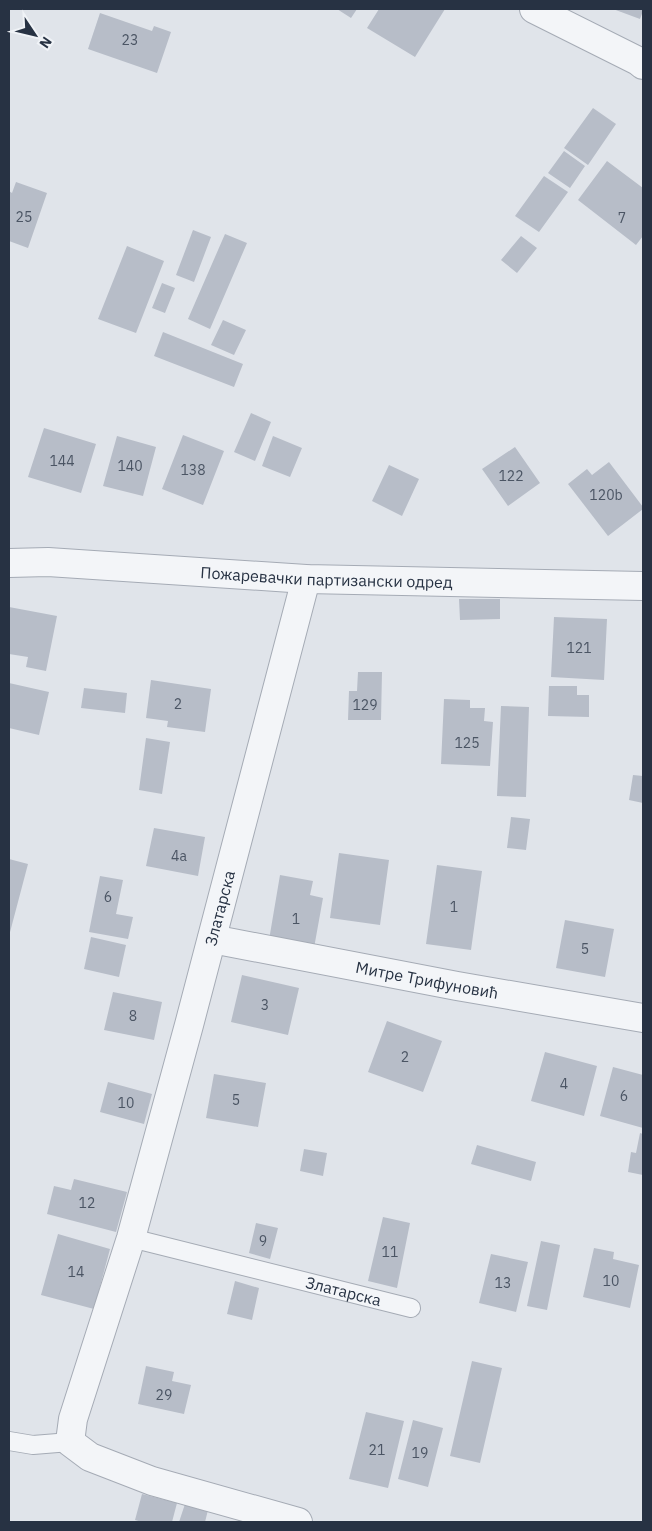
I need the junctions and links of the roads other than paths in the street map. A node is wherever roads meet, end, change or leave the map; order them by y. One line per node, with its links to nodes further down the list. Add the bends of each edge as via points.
1 (534, 9): 2 (street)
2 (643, 65)
3 (9, 563): 4 (street, Пожаревачки партизански одред, via 48,562)
4 (306, 579): 5 (street, Пожаревачки партизански одред); 6 (street, Златарска)
5 (643, 586)
6 (212, 938): 7 (street, Митре Трифуновић); 8 (street, Златарска)
7 (643, 1018)
8 (131, 1238): 9 (lane, Златарска); 11 (street, Златарска, via 73,1419)
9 (411, 1308)
10 (9, 1441): 11 (lane, via 33,1445)
11 (70, 1442): 12 (street, via 90,1457 152,1481)
12 (298, 1522)

